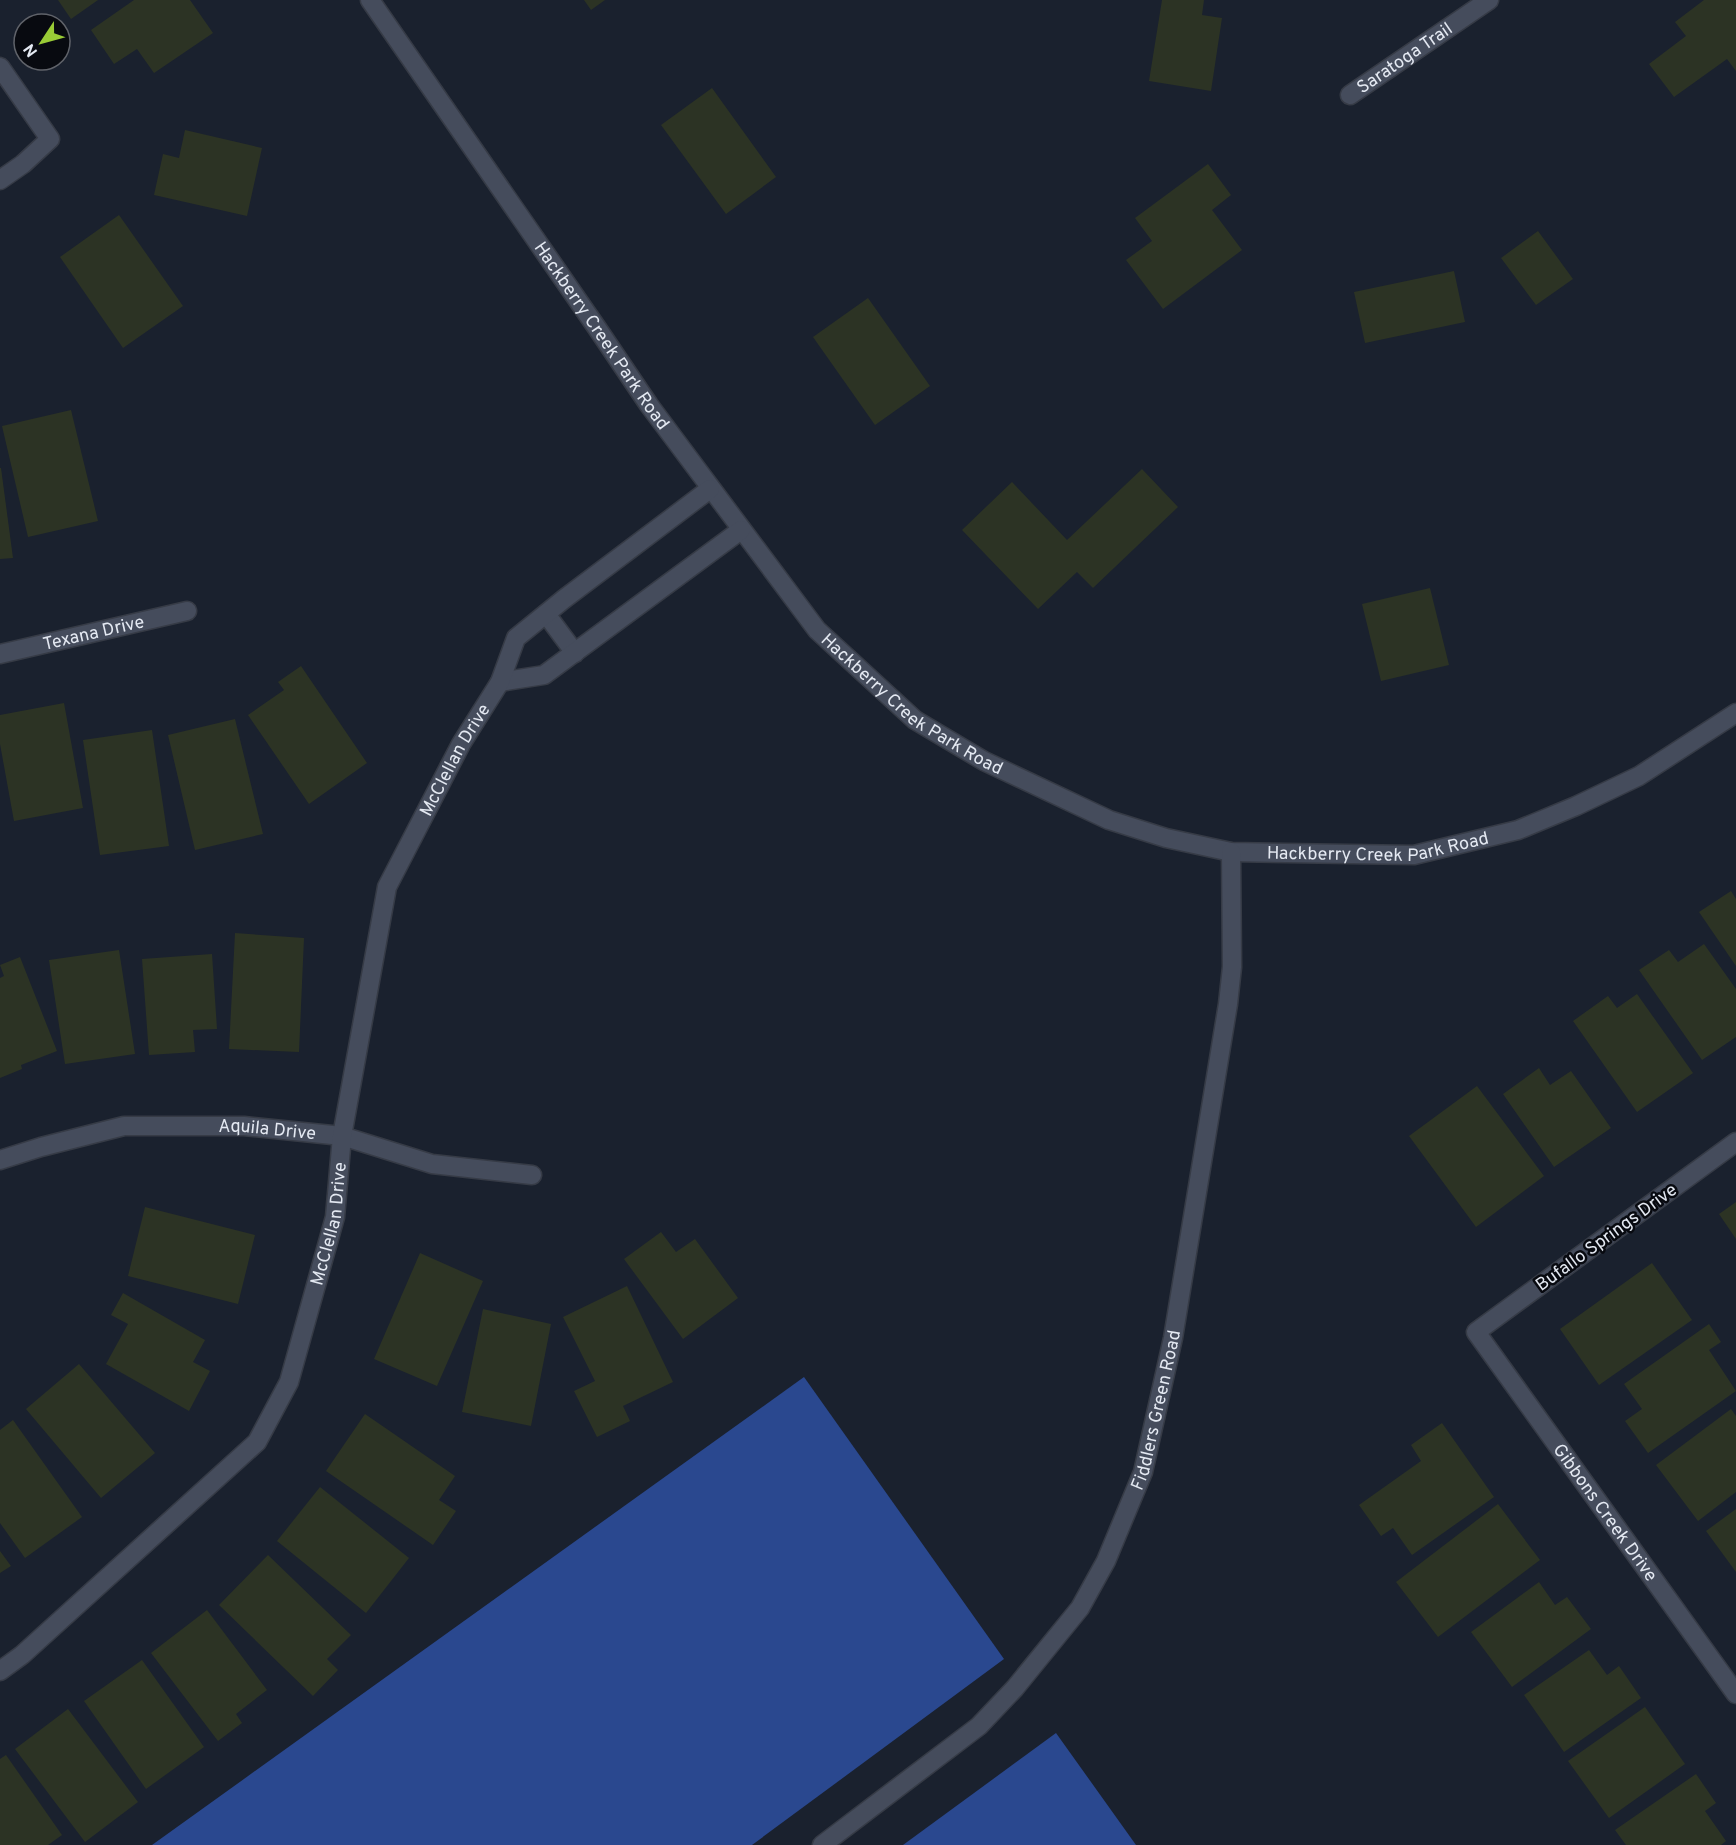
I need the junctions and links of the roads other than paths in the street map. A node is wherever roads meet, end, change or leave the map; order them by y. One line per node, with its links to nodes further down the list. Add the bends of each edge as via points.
1 (370, 0): 6 (street, Hackberry Creek Park Road)
2 (1489, 0): 4 (street, Saratoga Trail)
3 (0, 67): 5 (street, via 50,139)
4 (1350, 95)
5 (0, 180)
6 (711, 489): 7 (street, Hackberry Creek Park Road); 9 (street, McClellan Drive)
7 (741, 530): 10 (street); 14 (street, Hackberry Creek Park Road, via 817,630 915,720 984,761 1109,820)
8 (187, 611): 11 (street, Texana Drive)
9 (546, 614): 10 (street); 12 (street, McClellan Drive, via 516,638)
10 (575, 653): 12 (street, via 544,675)
11 (0, 654)
12 (500, 682): 15 (street, McClellan Drive, via 461,744 387,887)
13 (1736, 713): 14 (street, Hackberry Creek Park Road, via 1639,776 1518,830 1414,855)
14 (1231, 852): 22 (street, Fiddlers Green Road, via 1232,968 1228,1004 1173,1338 1143,1472 1106,1561 1080,1608 1015,1688 979,1726)
15 (342, 1136): 17 (street, Aquila Drive, via 244,1126 124,1126); 18 (street, Aquila Drive, via 432,1164); 20 (street, McClellan Drive, via 335,1217 289,1382 257,1442)
16 (1736, 1142): 19 (street, Bufallo Springs Drive)
17 (0, 1160)
18 (532, 1175)
19 (1476, 1332): 21 (street, Gibbons Creek Drive)
20 (0, 1671)
21 (1736, 1694)
22 (822, 1845)

